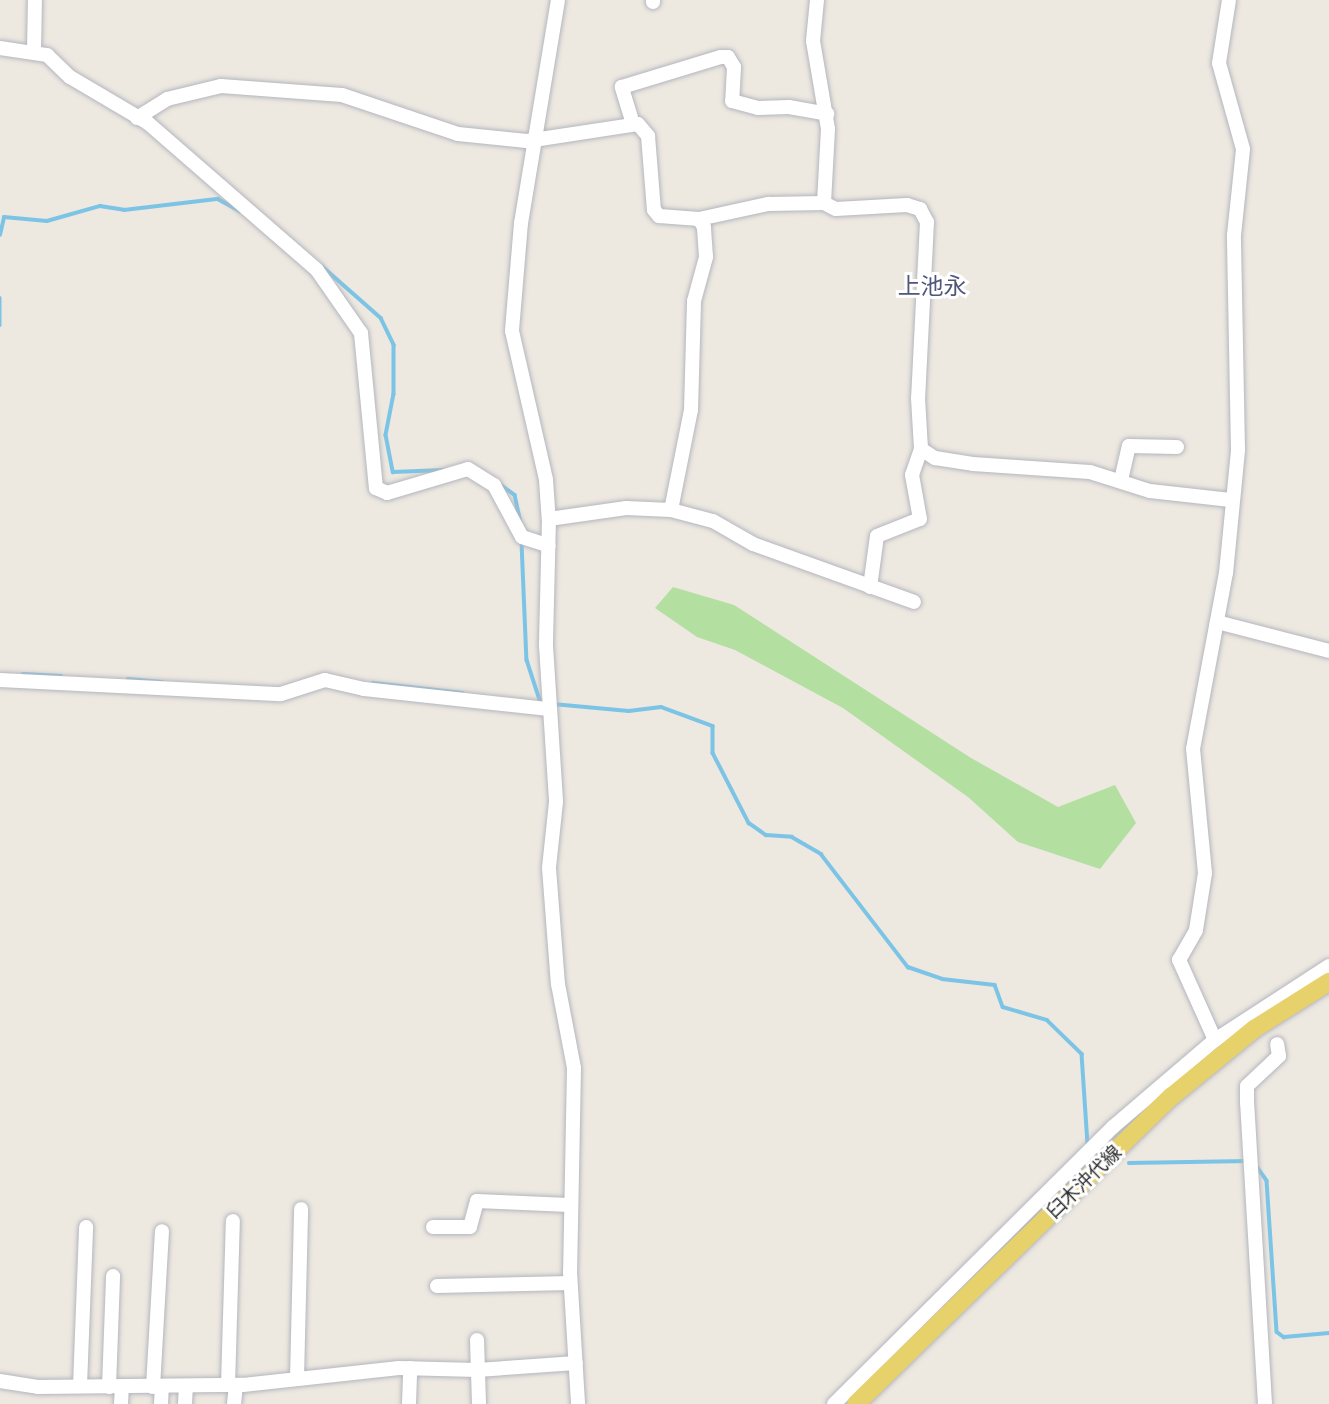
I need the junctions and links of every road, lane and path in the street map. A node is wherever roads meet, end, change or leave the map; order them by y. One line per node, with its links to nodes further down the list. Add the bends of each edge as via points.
1 (35, 0): 6 (street)
2 (558, 0): 10 (street)
3 (817, 0): 7 (street, via 814,49)
4 (1229, 0): 16 (street, via 1220,76 1243,149 1234,235 1238,338 1234,384 1239,436)
5 (0, 48): 6 (street)
6 (34, 50): 8 (street)
7 (827, 114): 9 (street, via 732,101 734,67 727,57 721,57 622,87); 11 (street)
8 (137, 118): 10 (street, via 167,99 221,86 311,90 458,134); 19 (street, via 308,260 358,326 376,488 387,493 468,469 495,485 522,537)
9 (633, 124): 10 (street); 12 (street, via 642,126 648,136 656,213)
10 (534, 142): 18 (street, via 512,331 546,480)
11 (824, 203): 12 (street, via 768,204); 14 (street, via 836,209 896,203 914,206 925,215 925,324 918,408)
12 (699, 219): 17 (street, via 706,257 694,301 691,410)
13 (1177, 447): 15 (street, via 1129,446)
14 (921, 449): 15 (street, via 935,458 973,464 1080,470); 20 (street, via 912,475 920,519 877,536)
15 (1121, 480): 16 (street, via 1150,491)
16 (1230, 500): 22 (street, via 1226,573)
17 (671, 510): 18 (street, via 626,508); 20 (street, via 713,521 753,544)
18 (549, 519): 19 (street)
19 (549, 546): 25 (street)
20 (870, 587): 21 (street)
21 (914, 602)
22 (1217, 622): 23 (street); 28 (street, via 1193,749 1205,873 1196,930 1179,960)
23 (1329, 651)
24 (0, 680): 25 (street, via 281,694 325,680 364,689)
25 (549, 709): 30 (street, via 556,802 549,868 558,984 574,1068)
26 (1329, 966): 28 (street)
27 (1329, 982): 58 (main road, 臼木沖代線, via 1254,1029 1171,1097)
28 (1215, 1040): 57 (street, via 1113,1127)
29 (1277, 1044): 59 (street, via 1279,1056 1247,1086)
30 (569, 1205): 34 (street, via 477,1201 470,1227); 37 (street)
31 (301, 1209): 43 (street)
32 (233, 1221): 45 (street)
33 (86, 1227): 47 (street)
34 (433, 1227)
35 (162, 1231): 49 (street)
36 (113, 1276): 48 (street)
37 (570, 1283): 38 (street); 40 (street)
38 (437, 1286)
39 (477, 1340): 42 (street)
40 (576, 1363): 42 (street); 56 (street)
41 (410, 1368): 42 (street); 43 (street); 54 (street)
42 (477, 1370): 55 (street)
43 (297, 1378): 45 (street)
44 (0, 1381): 47 (street)
45 (232, 1385): 46 (street); 53 (street)
46 (186, 1386): 49 (street); 52 (street)
47 (80, 1387): 48 (street)
48 (115, 1387): 49 (street); 50 (street)
49 (158, 1387): 51 (street)
50 (121, 1404)
51 (161, 1404)
52 (184, 1404)
53 (234, 1404)
54 (409, 1404)
55 (479, 1404)
56 (578, 1404)
57 (834, 1404)
58 (856, 1404)
59 (1265, 1404)

